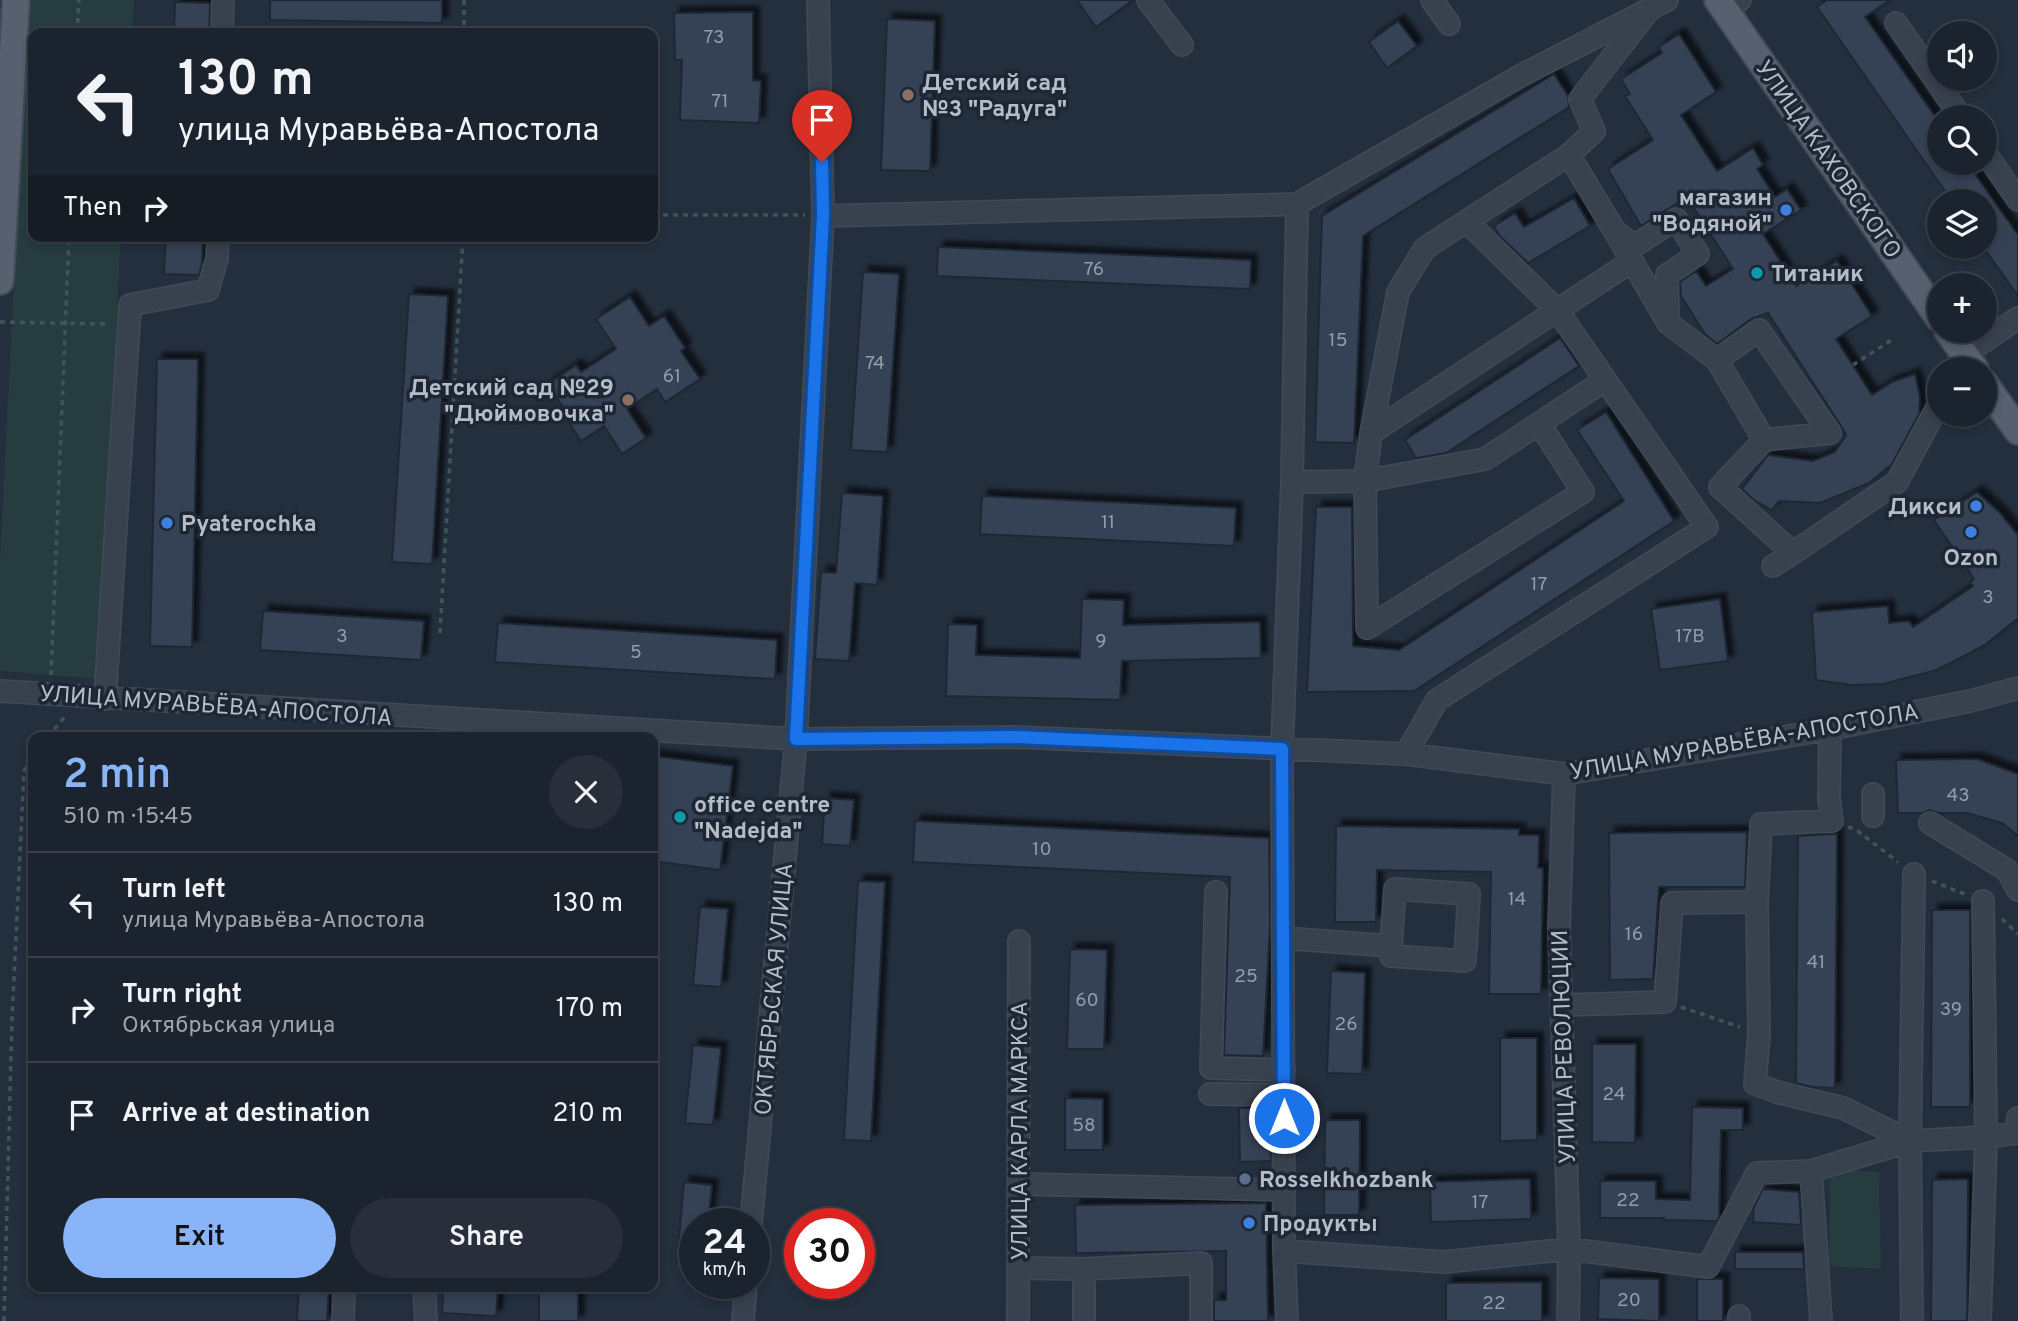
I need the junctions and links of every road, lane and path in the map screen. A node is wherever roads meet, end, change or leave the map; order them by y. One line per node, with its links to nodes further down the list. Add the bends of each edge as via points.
1 (16, 0): 19 (main road)
2 (79, 0): 12 (path)
3 (223, 0): 13 (street)
4 (464, 0): 14 (path)
5 (818, 0): 23 (street, ОКТЯБРЬСКАЯ УЛИЦА)
6 (1148, 0): 15 (street)
7 (1432, 0): 11 (street)
8 (1660, 3): 17 (street, via 1580,99 1594,131); 21 (street, via 1522,75)
9 (1728, 3): 31 (main road, УЛИЦА КАХОВСКОГО)
10 (1896, 23): 16 (street)
11 (1449, 24)
12 (77, 28)
13 (222, 28)
14 (464, 28)
15 (1182, 45)
16 (1953, 105)
17 (1569, 155): 24 (street); 25 (street)
18 (1997, 170): 20 (street)
19 (2, 195): 30 (main road)
20 (2018, 200)
21 (1297, 204): 23 (street); 50 (street)
22 (658, 215): 23 (path)
23 (823, 215): 61 (street, ОКТЯБРЬСКАЯ УЛИЦА)
24 (1467, 222): 32 (street); 47 (street, via 1425,248 1398,292)
25 (1614, 230): 29 (street); 36 (street, via 1634,246 1676,219 1698,254 1667,275)
26 (69, 242): 35 (path)
27 (218, 242): 37 (street, via 208,290 130,305)
28 (463, 242): 53 (path)
29 (1632, 261): 32 (street); 36 (street)
30 (0, 281)
31 (1927, 300)
32 (1557, 310): 42 (street); 47 (street)
33 (2018, 318): 39 (street)
34 (0, 322): 35 (path)
35 (66, 323): 37 (path); 56 (path)
36 (1668, 323): 40 (street)
37 (128, 324): 58 (street)
38 (1893, 339): 41 (path)
39 (1975, 357)
40 (1717, 360): 48 (street); 48 (street, via 1759,330 1830,433)
41 (1853, 365)
42 (1605, 380): 44 (street); 63 (street, via 1707,527 1437,700)
43 (1997, 401): 46 (main road)
44 (1539, 423): 49 (street, via 1485,459); 49 (street, via 1583,492 1367,628)
45 (1927, 427): 51 (street, via 1898,482)
46 (2018, 431)
47 (1371, 433): 49 (street)
48 (1764, 440): 51 (street, via 1720,487)
49 (1365, 481): 50 (street)
50 (1292, 482): 62 (street)
51 (1793, 553): 52 (street)
52 (1773, 566)
53 (440, 633)
54 (2018, 688): 59 (street, УЛИЦА МУРАВЬЁВА-АПОСТОЛА)
55 (0, 691): 56 (street, УЛИЦА МУРАВЬЁВА-АПОСТОЛА)
56 (50, 695): 57 (street, УЛИЦА МУРАВЬЁВА-АПОСТОЛА)
57 (82, 697): 58 (street, УЛИЦА МУРАВЬЁВА-АПОСТОЛА); 60 (path)
58 (105, 699): 61 (street, УЛИЦА МУРАВЬЁВА-АПОСТОЛА)
59 (1830, 729): 65 (street, УЛИЦА МУРАВЬЁВА-АПОСТОЛА); 73 (street, via 1832,821 1760,824)
60 (52, 732)
61 (796, 739): 62 (street, УЛИЦА МУРАВЬЁВА-АПОСТОЛА, via 1014,737); 89 (street, ОКТЯБРЬСКАЯ УЛИЦА)
62 (1282, 749): 63 (street, УЛИЦА МУРАВЬЁВА-АПОСТОЛА); 74 (street)
63 (1406, 754): 65 (street, УЛИЦА МУРАВЬЁВА-АПОСТОЛА)
64 (28, 765): 97 (path, via 24,771 12,1019)
65 (1564, 774): 78 (street, УЛИЦА РЕВОЛЮЦИИ, via 1559,929)
66 (1873, 794): 67 (street)
67 (1873, 816)
68 (1930, 823): 70 (street, via 2007,870)
69 (1914, 874): 85 (street)
70 (2018, 890)
71 (1216, 892): 80 (street, via 1211,1068)
72 (1983, 901): 84 (street)
73 (1757, 902): 77 (street, via 1672,903); 79 (street)
74 (1283, 938): 76 (street); 80 (street)
75 (1019, 941): 87 (street, УЛИЦА КАРЛА МАРКСА)
76 (1391, 946): 76 (street, via 1395,889 1469,894 1465,961 1391,956)
77 (1665, 1002): 78 (street); 79 (path)
78 (1563, 1005): 90 (street, УЛИЦА РЕВОЛЮЦИИ)
79 (1759, 1033): 85 (street, via 1755,1084 1843,1108)
80 (1284, 1070): 82 (street)
81 (1210, 1094): 82 (street)
82 (1284, 1095): 88 (street)
83 (2018, 1118): 84 (street, via 2017,1133)
84 (1986, 1137): 85 (street); 108 (street)
85 (1910, 1142): 86 (street); 107 (street)
86 (1811, 1171): 90 (street, via 1757,1173 1708,1267); 106 (street)
87 (1020, 1184): 88 (street); 92 (street, УЛИЦА КАРЛА МАРКСА)
88 (1284, 1190): 91 (street)
89 (752, 1208)
90 (1569, 1249): 91 (street, via 1444,1262); 105 (street, УЛИЦА РЕВОЛЮЦИИ)
91 (1284, 1251): 104 (street)
92 (1019, 1268): 93 (street); 101 (street, УЛИЦА КАРЛА МАРКСА)
93 (1084, 1269): 102 (street); 103 (street, via 1201,1263)
94 (344, 1292): 98 (street)
95 (425, 1292): 99 (street)
96 (745, 1299): 100 (street)
97 (4, 1321)
98 (343, 1321)
99 (426, 1321)
100 (743, 1321)
101 (1018, 1321)
102 (1084, 1321)
103 (1201, 1321)
104 (1287, 1321)
105 (1568, 1321)
106 (1821, 1321)
107 (1912, 1321)
108 (1980, 1321)

